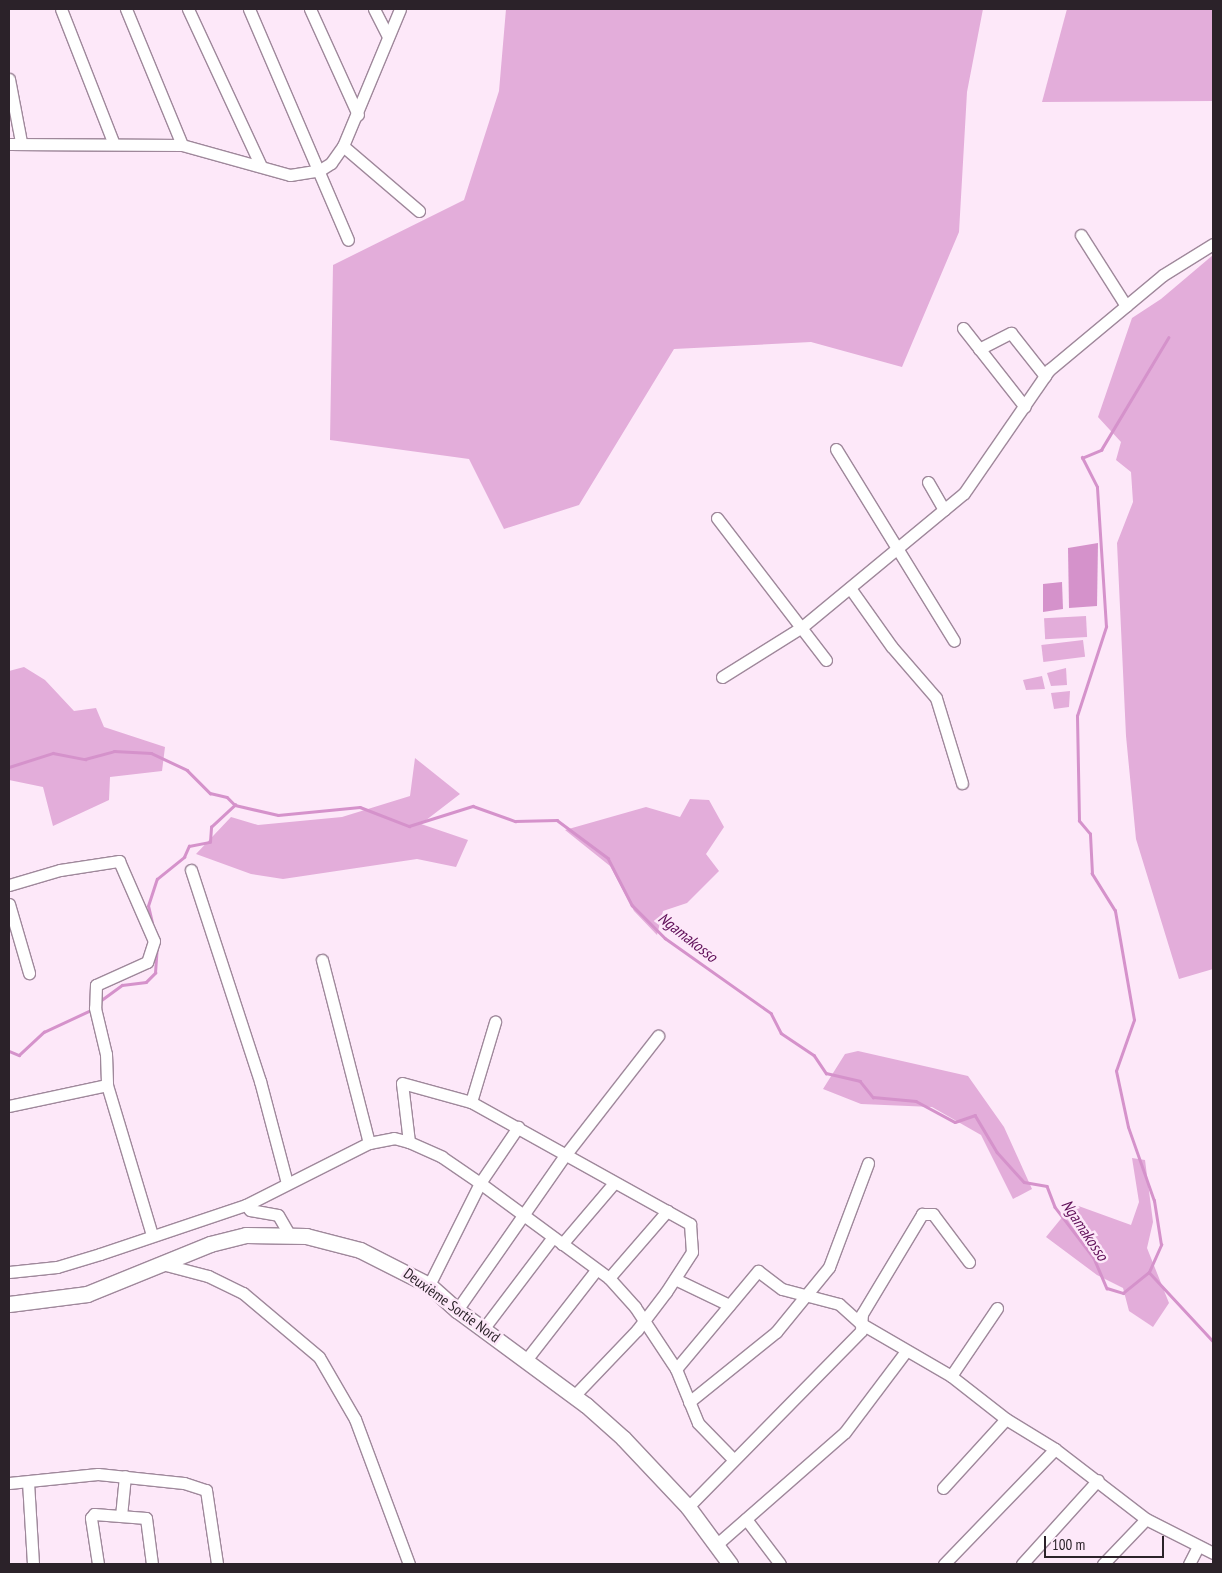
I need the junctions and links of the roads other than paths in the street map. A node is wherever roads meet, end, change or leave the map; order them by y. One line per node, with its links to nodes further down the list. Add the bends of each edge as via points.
1 (61, 9): 12 (street)
2 (126, 9): 14 (street)
3 (188, 9): 16 (street)
4 (249, 9): 17 (street)
5 (310, 9): 10 (street)
6 (374, 9): 8 (street)
7 (400, 9): 8 (street)
8 (388, 36): 10 (street)
9 (9, 79): 11 (street)
10 (358, 115): 15 (street)
11 (21, 142): 12 (street); 13 (street)
12 (114, 142): 14 (street)
13 (9, 144)
14 (182, 144): 16 (street)
15 (344, 146): 17 (street, via 331,163); 18 (street)
16 (261, 166): 17 (street, via 295,176)
17 (320, 170): 20 (street)
18 (420, 210)
19 (1081, 235): 22 (street)
20 (348, 240)
21 (1213, 244): 22 (street, via 1163,275)
22 (1126, 306): 25 (street)
23 (963, 328): 24 (street)
24 (979, 349): 25 (street, via 1011,334); 26 (street)
25 (1045, 376): 26 (street)
26 (1025, 407): 29 (street, via 977,479)
27 (836, 449): 31 (street)
28 (928, 482): 29 (street)
29 (944, 510): 31 (street)
30 (717, 518): 33 (street)
31 (898, 547): 32 (street); 34 (street)
32 (850, 588): 33 (street); 37 (street, via 892,647 936,698)
33 (802, 627): 35 (street); 36 (street)
34 (954, 641)
35 (826, 660)
36 (722, 677)
37 (962, 783)
38 (191, 870): 53 (street, via 260,1081)
39 (9, 885): 45 (street, via 60,870 120,861 154,941 147,962 96,985 95,1008 106,1054)
40 (9, 904): 42 (street)
41 (322, 960): 50 (street)
42 (29, 973)
43 (496, 1022): 46 (street)
44 (658, 1036): 51 (street)
45 (107, 1085): 47 (street); 60 (street)
46 (471, 1102): 48 (street); 49 (street, via 402,1083)
47 (9, 1106)
48 (518, 1127): 51 (street); 54 (street)
49 (409, 1142): 50 (street, via 394,1138); 54 (street, via 442,1157)
50 (369, 1143): 53 (street)
51 (566, 1154): 55 (street); 58 (street)
52 (868, 1163): 69 (street, via 829,1267)
53 (287, 1183): 56 (street)
54 (480, 1183): 58 (street); 68 (street)
55 (614, 1183): 57 (street); 61 (street)
56 (246, 1205): 59 (street, via 252,1211 278,1215); 60 (street)
57 (667, 1211): 66 (street); 67 (street, via 683,1218 692,1232 692,1252)
58 (522, 1217): 61 (street); 73 (street)
59 (289, 1234): 63 (main road, Deuxième Sortie Nord, via 227,1239); 68 (main road, Deuxième Sortie Nord, via 360,1250)
60 (152, 1235): 65 (street, via 57,1268)
61 (557, 1240): 64 (street); 76 (street)
62 (969, 1262): 75 (street, via 933,1214 926,1212 862,1314)
63 (162, 1264): 70 (main road, Deuxième Sortie Nord, via 87,1294); 102 (street, via 208,1276 243,1294 319,1357 355,1419)
64 (596, 1270): 66 (street); 78 (street)
65 (9, 1272)
66 (609, 1278): 74 (street)
67 (675, 1279): 71 (street); 74 (street)
68 (429, 1285): 73 (main road, Deuxième Sortie Nord)
69 (807, 1296): 71 (street, via 782,1289 758,1271); 75 (street, via 839,1304); 82 (street, via 776,1332)
70 (9, 1304)
71 (728, 1306): 79 (street)
72 (997, 1308): 80 (street)
73 (457, 1310): 76 (main road, Deuxième Sortie Nord)
74 (644, 1321): 79 (street); 81 (street)
75 (860, 1323): 77 (street); 85 (street, via 860,1331)
76 (484, 1328): 78 (main road, Deuxième Sortie Nord)
77 (906, 1351): 80 (street); 93 (street, via 845,1432)
78 (526, 1360): 81 (main road, Deuxième Sortie Nord)
79 (676, 1369): 82 (street)
80 (951, 1376): 83 (street)
81 (574, 1396): 91 (main road, Deuxième Sortie Nord, via 623,1438)
82 (689, 1402): 85 (street, via 698,1423)
83 (1006, 1419): 84 (street); 90 (street)
84 (1055, 1449): 87 (street); 105 (street)
85 (732, 1458): 91 (street)
86 (125, 1476): 88 (street, via 76,1476); 92 (street); 101 (street, via 184,1483 209,1492)
87 (1098, 1480): 94 (street); 106 (street)
88 (28, 1482): 89 (street); 98 (street)
89 (9, 1483)
90 (942, 1488)
91 (688, 1507): 95 (main road, Deuxième Sortie Nord)
92 (121, 1516): 99 (street, via 94,1514 91,1518); 100 (street, via 146,1518)
93 (746, 1519): 95 (street); 104 (street)
94 (1146, 1519): 96 (street); 107 (street)
95 (716, 1545): 103 (main road, Deuxième Sortie Nord)
96 (1198, 1546): 97 (street); 108 (street)
97 (1213, 1553)
98 (33, 1564)
99 (98, 1564)
100 (152, 1564)
101 (217, 1564)
102 (410, 1564)
103 (730, 1564)
104 (780, 1564)
105 (944, 1564)
106 (1022, 1564)
107 (1102, 1564)
108 (1189, 1564)

